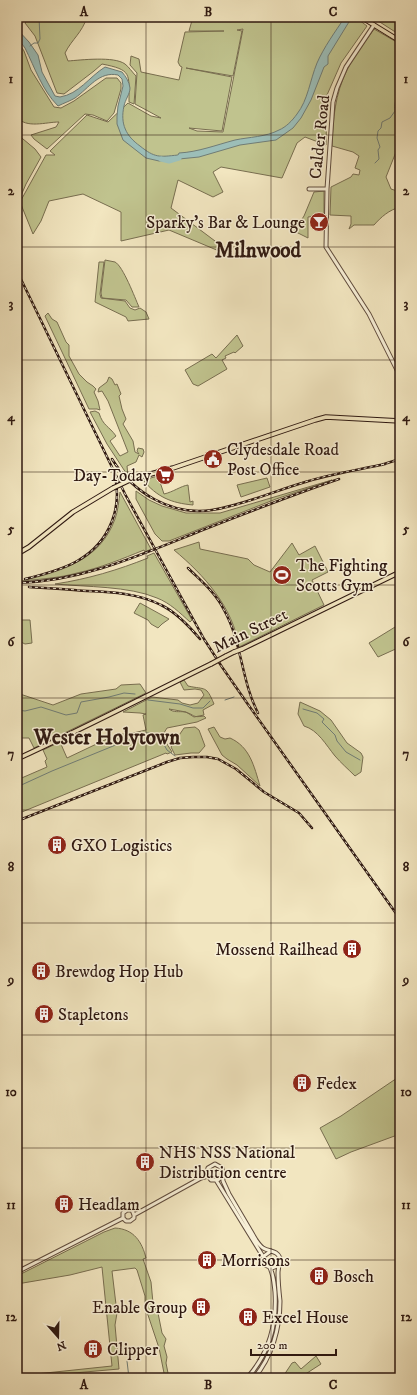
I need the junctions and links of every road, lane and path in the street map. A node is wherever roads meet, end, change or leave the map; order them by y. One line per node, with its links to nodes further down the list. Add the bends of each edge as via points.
1 (361, 17): 2 (main road)
2 (374, 26): 3 (main road); 5 (street, Calder Road, via 346,67 337,88 333,102)
3 (400, 41)
4 (309, 189): 5 (street, Calder Road)
5 (327, 189): 6 (street, Calder Road, via 326,246 370,314)
6 (400, 376)
7 (400, 421): 8 (main road, bridge, via 326,417 173,468 132,479 68,516 30,547)
8 (17, 554)
9 (400, 572): 10 (main road, Main Street, bridge)
10 (17, 759)
11 (208, 1176): 12 (street, via 208,1168 215,1164 222,1168); 13 (street, via 211,1180); 14 (street)
12 (222, 1176): 13 (street); 16 (street, via 229,1194 256,1240)
13 (216, 1180): 17 (street)
14 (134, 1214): 15 (street, via 130,1221); 15 (street, via 132,1210 127,1210 123,1213)
15 (123, 1218): 20 (street)
16 (271, 1251): 17 (street); 18 (street, via 279,1256)
17 (264, 1258): 19 (street, via 265,1265)
18 (279, 1265): 19 (street); 22 (street, via 280,1311 276,1334 268,1357)
19 (270, 1268): 21 (street, via 273,1274 275,1301 274,1326 263,1356)
20 (17, 1272)
21 (247, 1378)
22 (254, 1378)

